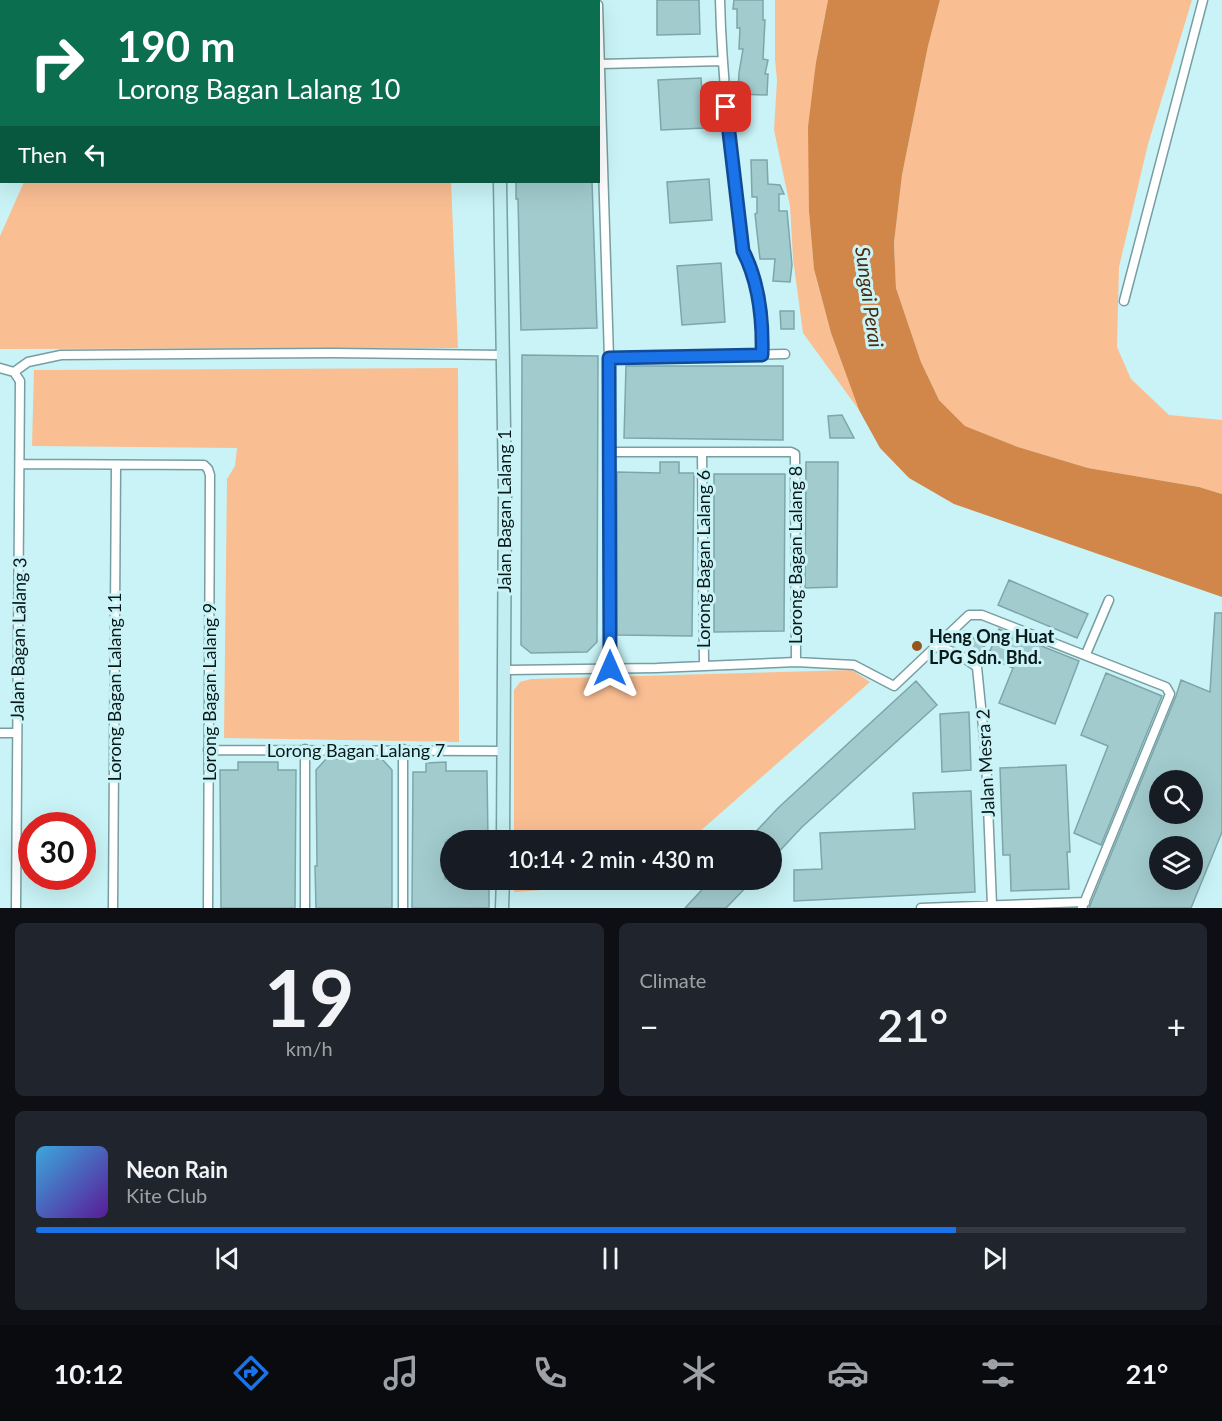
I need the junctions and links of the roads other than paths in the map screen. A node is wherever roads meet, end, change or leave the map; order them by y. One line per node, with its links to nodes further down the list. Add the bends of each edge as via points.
1 (720, 0): 4 (street)
2 (1203, 0): 7 (street)
3 (600, 43): 5 (street)
4 (722, 61): 5 (street); 10 (street, via 743,251 757,294)
5 (601, 64): 11 (street)
6 (500, 183): 9 (main road, Jalan Bagan Lalang 1)
7 (1124, 301)
8 (785, 354): 10 (street)
9 (504, 355): 13 (street, via 61,355 28,362); 24 (main road, Jalan Bagan Lalang 1)
10 (762, 355): 11 (street)
11 (609, 358): 14 (street)
12 (0, 368): 13 (street)
13 (14, 372): 16 (street, Jalan Bagan Lalang 3, via 20,381)
14 (610, 452): 15 (street, Lorong Bagan Lalang 8); 23 (street)
15 (702, 452): 21 (street, Lorong Bagan Lalang 8, via 795,454); 22 (street, Lorong Bagan Lalang 6)
16 (21, 464): 17 (street); 26 (street, Jalan Bagan Lalang 3)
17 (116, 465): 28 (street, Lorong Bagan Lalang 9, via 204,465 210,475); 36 (street, Lorong Bagan Lalang 11)
18 (1109, 600): 20 (street)
19 (936, 645): 20 (street, via 969,615 982,615); 21 (street, via 894,686 854,665); 33 (street, Jalan Mesra 2, via 960,655 977,668 986,757)
20 (1086, 654): 34 (street, via 1166,687 1170,694)
21 (796, 662): 22 (street)
22 (704, 666): 23 (street)
23 (610, 668): 24 (street)
24 (504, 670): 30 (main road, Jalan Bagan Lalang 1)
25 (0, 733): 26 (street)
26 (17, 733): 35 (street, Jalan Bagan Lalang 3)
27 (305, 749): 28 (street, Lorong Bagan Lalang 7); 29 (street, Lorong Bagan Lalang 7); 38 (street)
28 (208, 750): 37 (street, Lorong Bagan Lalang 9)
29 (403, 750): 30 (street, Lorong Bagan Lalang 7); 39 (street)
30 (504, 751): 31 (main road, Jalan Bagan Lalang 1)
31 (503, 830)
32 (503, 890): 40 (main road)
33 (992, 905): 34 (street); 41 (street)
34 (1083, 905)
35 (16, 908)
36 (112, 908)
37 (208, 908)
38 (305, 908)
39 (403, 908)
40 (502, 908)
41 (921, 908)

